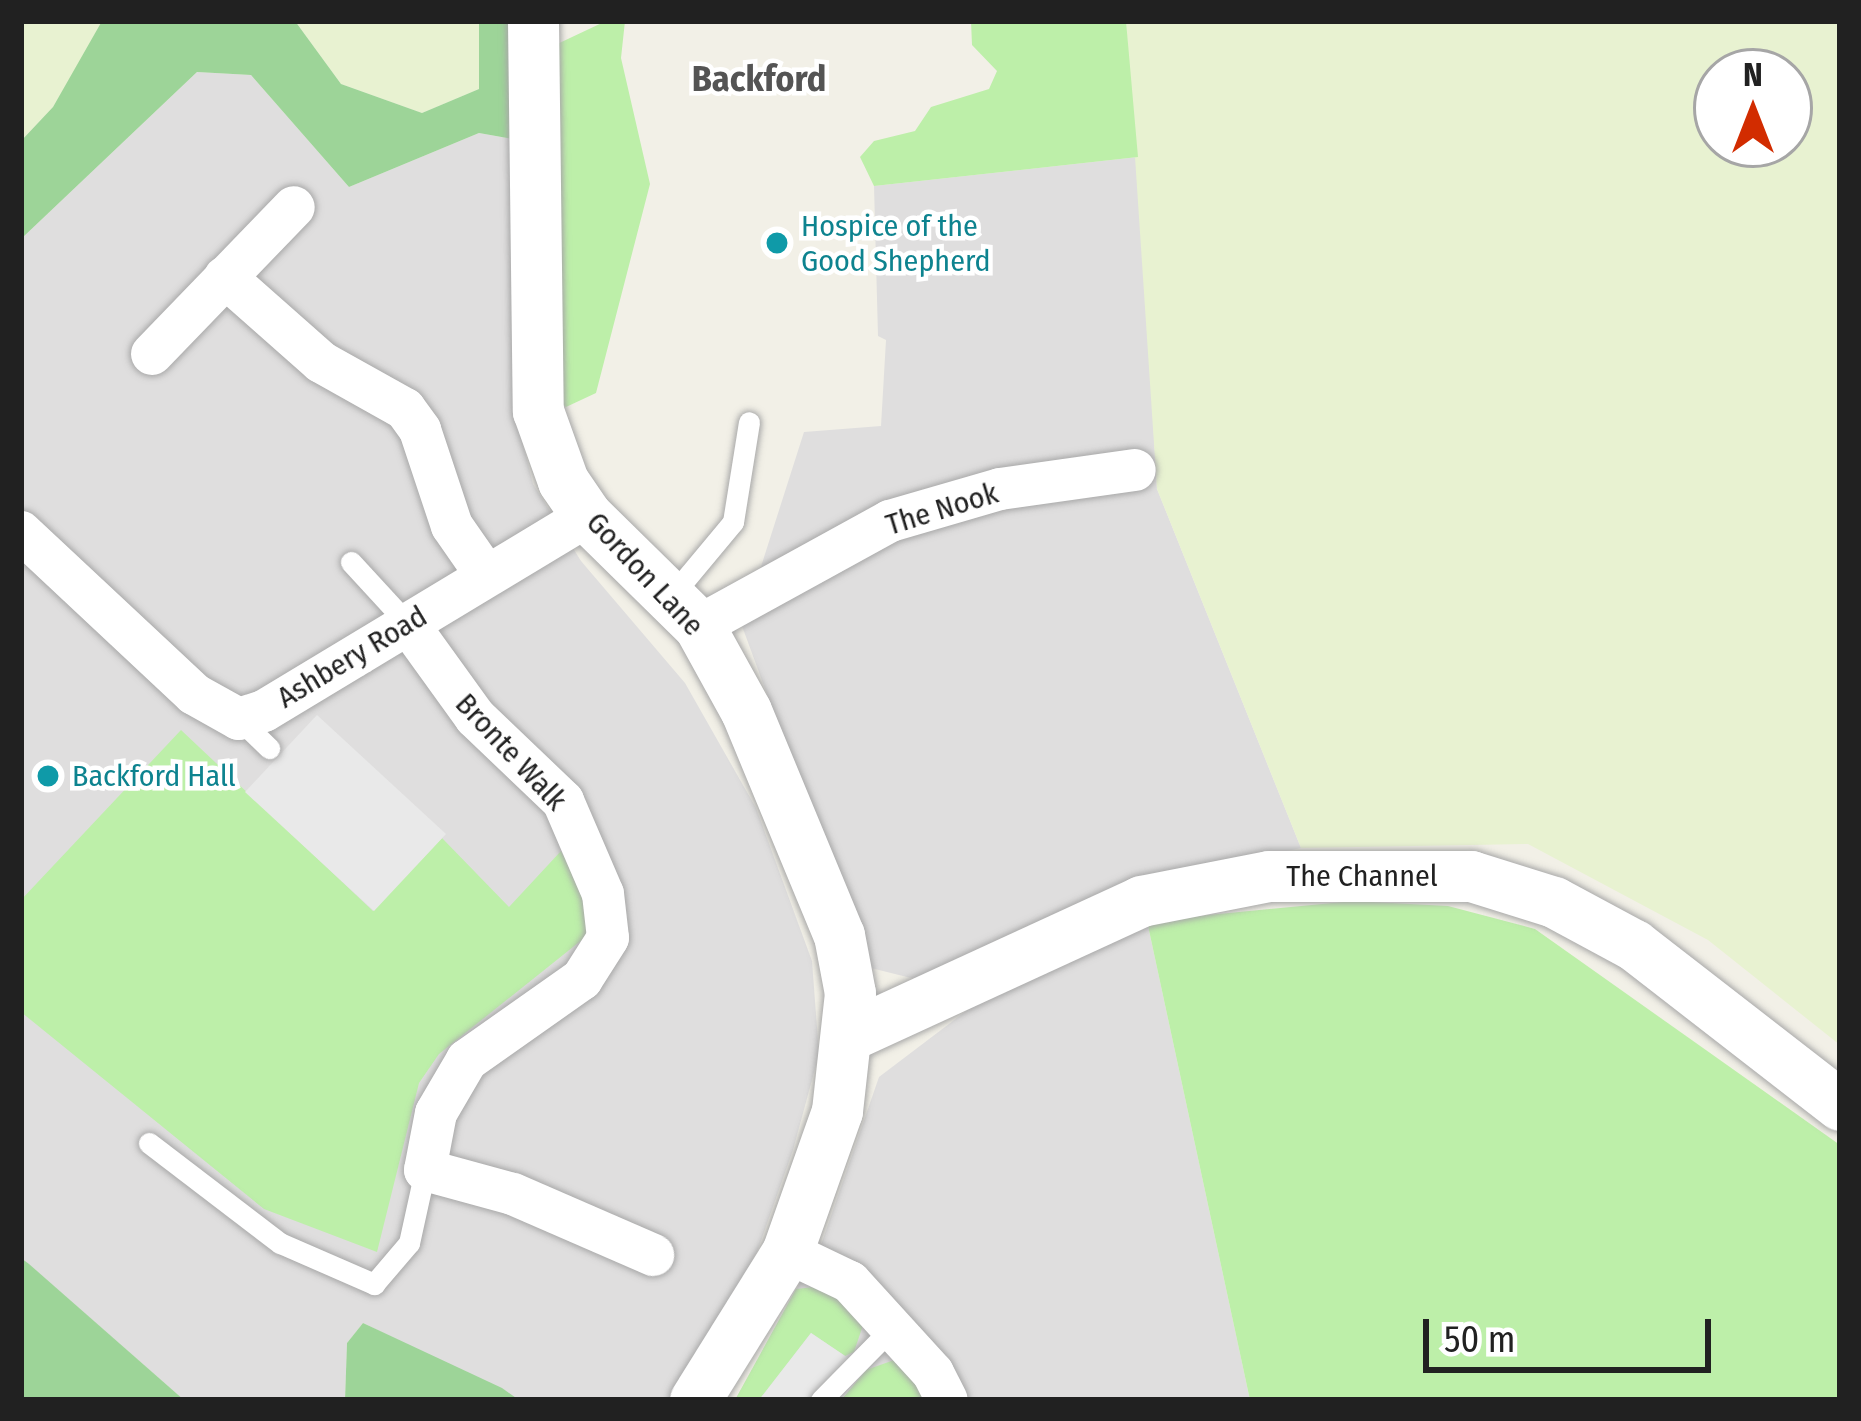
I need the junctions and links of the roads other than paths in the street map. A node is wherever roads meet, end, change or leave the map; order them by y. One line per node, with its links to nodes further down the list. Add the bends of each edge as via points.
1 (533, 21): 7 (street, Gordon Lane, via 538,410 563,481)
2 (294, 208): 3 (street)
3 (225, 277): 4 (street); 10 (street, via 304,350 405,409 420,430 452,526)
4 (152, 353)
5 (749, 422): 11 (lane, via 733,522)
6 (1135, 470): 11 (street, The Nook, via 1000,489 890,521)
7 (587, 516): 10 (street, Ashbery Road); 11 (street, Gordon Lane)
8 (21, 532): 12 (street, Ashbery Road, via 215,712 254,734)
9 (351, 562): 12 (lane)
10 (486, 575): 12 (street, Ashbery Road)
11 (686, 610): 13 (street, Gordon Lane, via 746,711 838,935)
12 (408, 624): 16 (street, Bronte Walk, via 475,717 563,801 603,894 608,938 582,979 466,1060 436,1113)
13 (848, 1036): 14 (street, The Channel, via 1142,901 1269,876 1471,876 1554,902 1634,945); 17 (street, Gordon Lane, via 837,1111)
14 (1840, 1105)
15 (149, 1143): 16 (lane, via 280,1243 374,1284 409,1243)
16 (424, 1170): 18 (street, via 513,1194)
17 (787, 1252): 19 (street, via 850,1282); 20 (street, Gordon Lane)
18 (653, 1255)
19 (893, 1327): 21 (lane); 22 (street)
20 (695, 1400)
21 (821, 1400)
22 (947, 1400)

